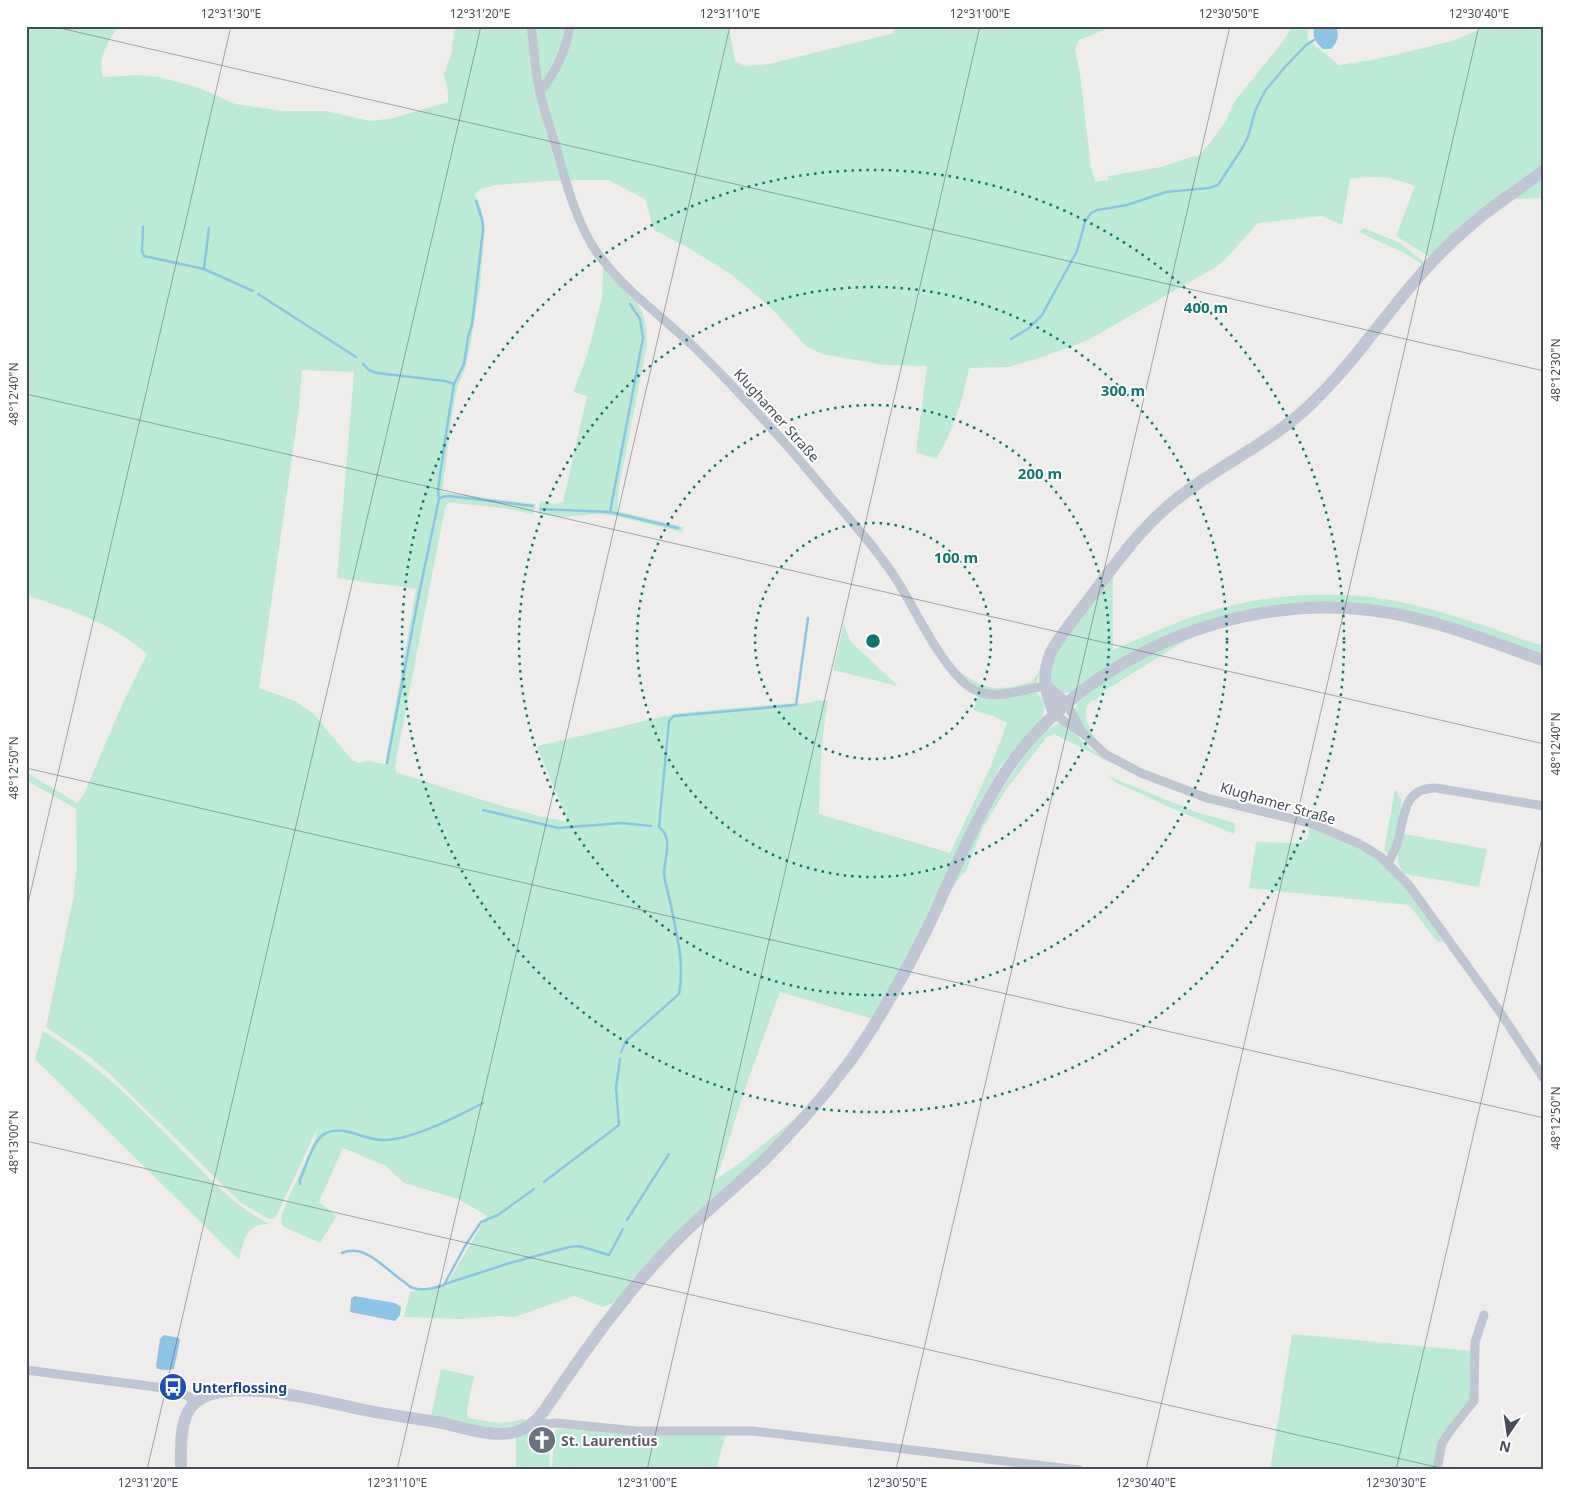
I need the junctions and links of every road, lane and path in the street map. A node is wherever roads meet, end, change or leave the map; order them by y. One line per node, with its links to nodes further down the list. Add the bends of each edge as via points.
1 (532, 26): 3 (street, Klughamer Straße)
2 (570, 26): 3 (street, via 562,55)
3 (540, 92): 6 (street, Klughamer Straße, via 566,184 581,224 600,257 730,382 871,543 945,660 965,683 978,692 996,695)
4 (1544, 170): 6 (main road, via 1484,214 1431,263 1337,377 1308,406 1272,436 1202,480 1150,523 1055,645 1047,666)
5 (1544, 661): 7 (main road, via 1451,628 1401,615 1351,608 1298,609 1228,620 1165,642 1120,665)
6 (1046, 686): 7 (main road); 8 (main road)
7 (1067, 704): 8 (main road); 9 (street, Klughamer Straße)
8 (1055, 715): 9 (street, Klughamer Straße); 16 (main road, via 1032,737 994,790 901,980 850,1061 814,1108 676,1241 626,1296)
9 (1084, 734): 11 (street, Klughamer Straße, via 1105,754 1141,773 1207,798 1313,824 1360,844)
10 (1544, 806): 11 (street, via 1426,789 1408,801 1398,842)
11 (1388, 863): 12 (street, Klughamer Straße, via 1408,884)
12 (1544, 1079)
13 (1484, 1315): 21 (street, via 1476,1342 1474,1401 1442,1443)
14 (26, 1370): 15 (street, via 171,1389)
15 (196, 1403): 18 (main road, via 219,1392 277,1392 489,1432 511,1432); 19 (main road, via 189,1411 184,1426)
16 (544, 1411): 17 (street); 18 (main road)
17 (556, 1423): 18 (street); 20 (street, via 637,1431 753,1431)
18 (530, 1424)
19 (181, 1470)
20 (1079, 1470)
21 (1437, 1470)

